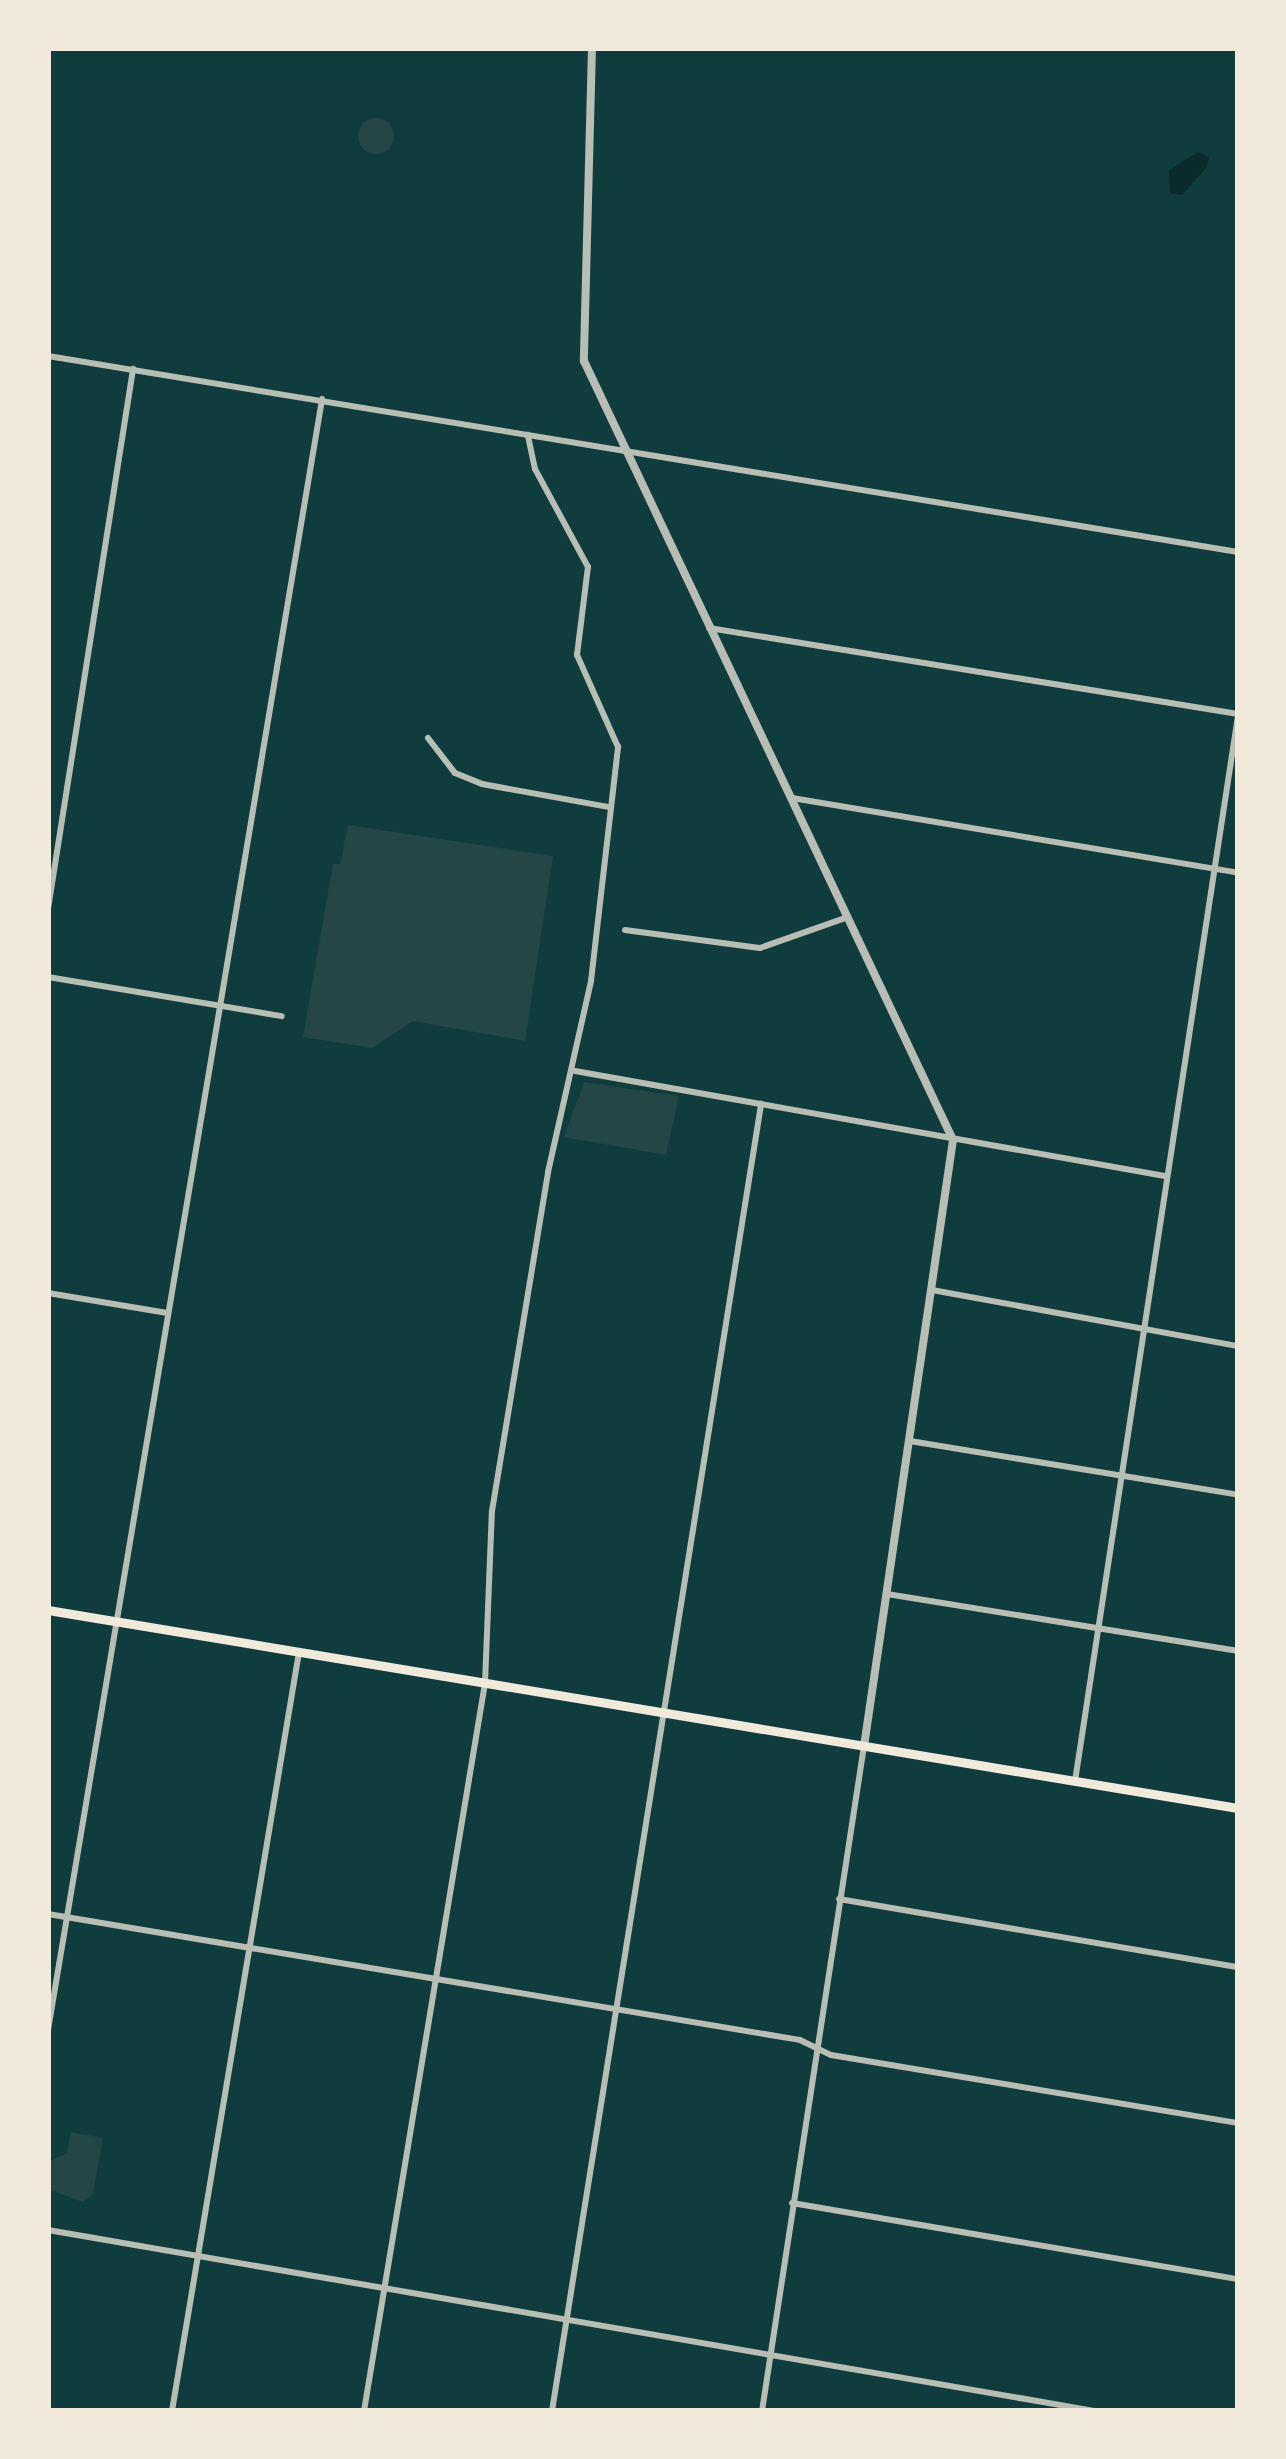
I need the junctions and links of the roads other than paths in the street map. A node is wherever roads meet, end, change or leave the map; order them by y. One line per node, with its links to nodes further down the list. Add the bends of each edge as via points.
1 (592, 48): 6 (street, via 581,343)
2 (48, 356): 3 (street)
3 (133, 369): 4 (street); 15 (street)
4 (322, 399): 5 (street); 19 (street)
5 (528, 435): 6 (street); 12 (street, via 535,469 588,567 577,655 618,747)
6 (622, 448): 7 (street); 8 (street)
7 (1238, 552)
8 (707, 628): 9 (street); 11 (street)
9 (1238, 715): 13 (street)
10 (428, 737): 12 (street, via 455,773 482,784)
11 (790, 798): 13 (street); 16 (street)
12 (608, 807): 21 (street)
13 (1212, 869): 14 (street); 24 (street)
14 (1238, 873)
15 (48, 909)
16 (848, 916): 17 (street, via 760,948); 23 (street)
17 (626, 930)
18 (48, 977): 19 (street)
19 (220, 1005): 20 (street); 27 (street)
20 (283, 1016)
21 (575, 1071): 22 (street); 39 (street, via 548,1172 492,1511)
22 (761, 1103): 23 (street); 40 (street)
23 (953, 1140): 24 (street); 25 (street)
24 (1165, 1176): 28 (street)
25 (932, 1290): 28 (street); 30 (street)
26 (48, 1293): 27 (street)
27 (167, 1313): 35 (street)
28 (1143, 1327): 29 (street); 31 (street)
29 (1238, 1346)
30 (910, 1441): 31 (street); 33 (street)
31 (1123, 1475): 32 (street); 36 (street)
32 (1238, 1495)
33 (887, 1594): 36 (street); 41 (street)
34 (48, 1610): 35 (main road)
35 (115, 1621): 37 (main road); 46 (street)
36 (1099, 1630): 38 (street); 42 (street)
37 (298, 1652): 39 (main road); 47 (street)
38 (1238, 1652)
39 (485, 1682): 40 (main road); 49 (street)
40 (668, 1714): 41 (main road); 50 (street)
41 (864, 1746): 42 (main road); 44 (street)
42 (1075, 1781): 43 (main road)
43 (1238, 1808)
44 (838, 1899): 48 (street); 52 (street)
45 (48, 1914): 46 (street)
46 (67, 1918): 47 (street); 51 (street)
47 (249, 1947): 49 (street); 56 (street)
48 (1238, 1967)
49 (435, 1978): 50 (street); 58 (street)
50 (617, 2009): 52 (street); 59 (street)
51 (48, 2030)
52 (816, 2048): 53 (street); 54 (street)
53 (1238, 2123)
54 (793, 2203): 57 (street); 60 (street)
55 (48, 2230): 56 (street)
56 (198, 2255): 58 (street); 61 (street)
57 (1238, 2279)
58 (384, 2285): 59 (street); 62 (street)
59 (567, 2316): 60 (street); 63 (street)
60 (771, 2352): 64 (street); 65 (street)
61 (172, 2411)
62 (364, 2411)
63 (552, 2411)
64 (762, 2411)
65 (1095, 2411)

